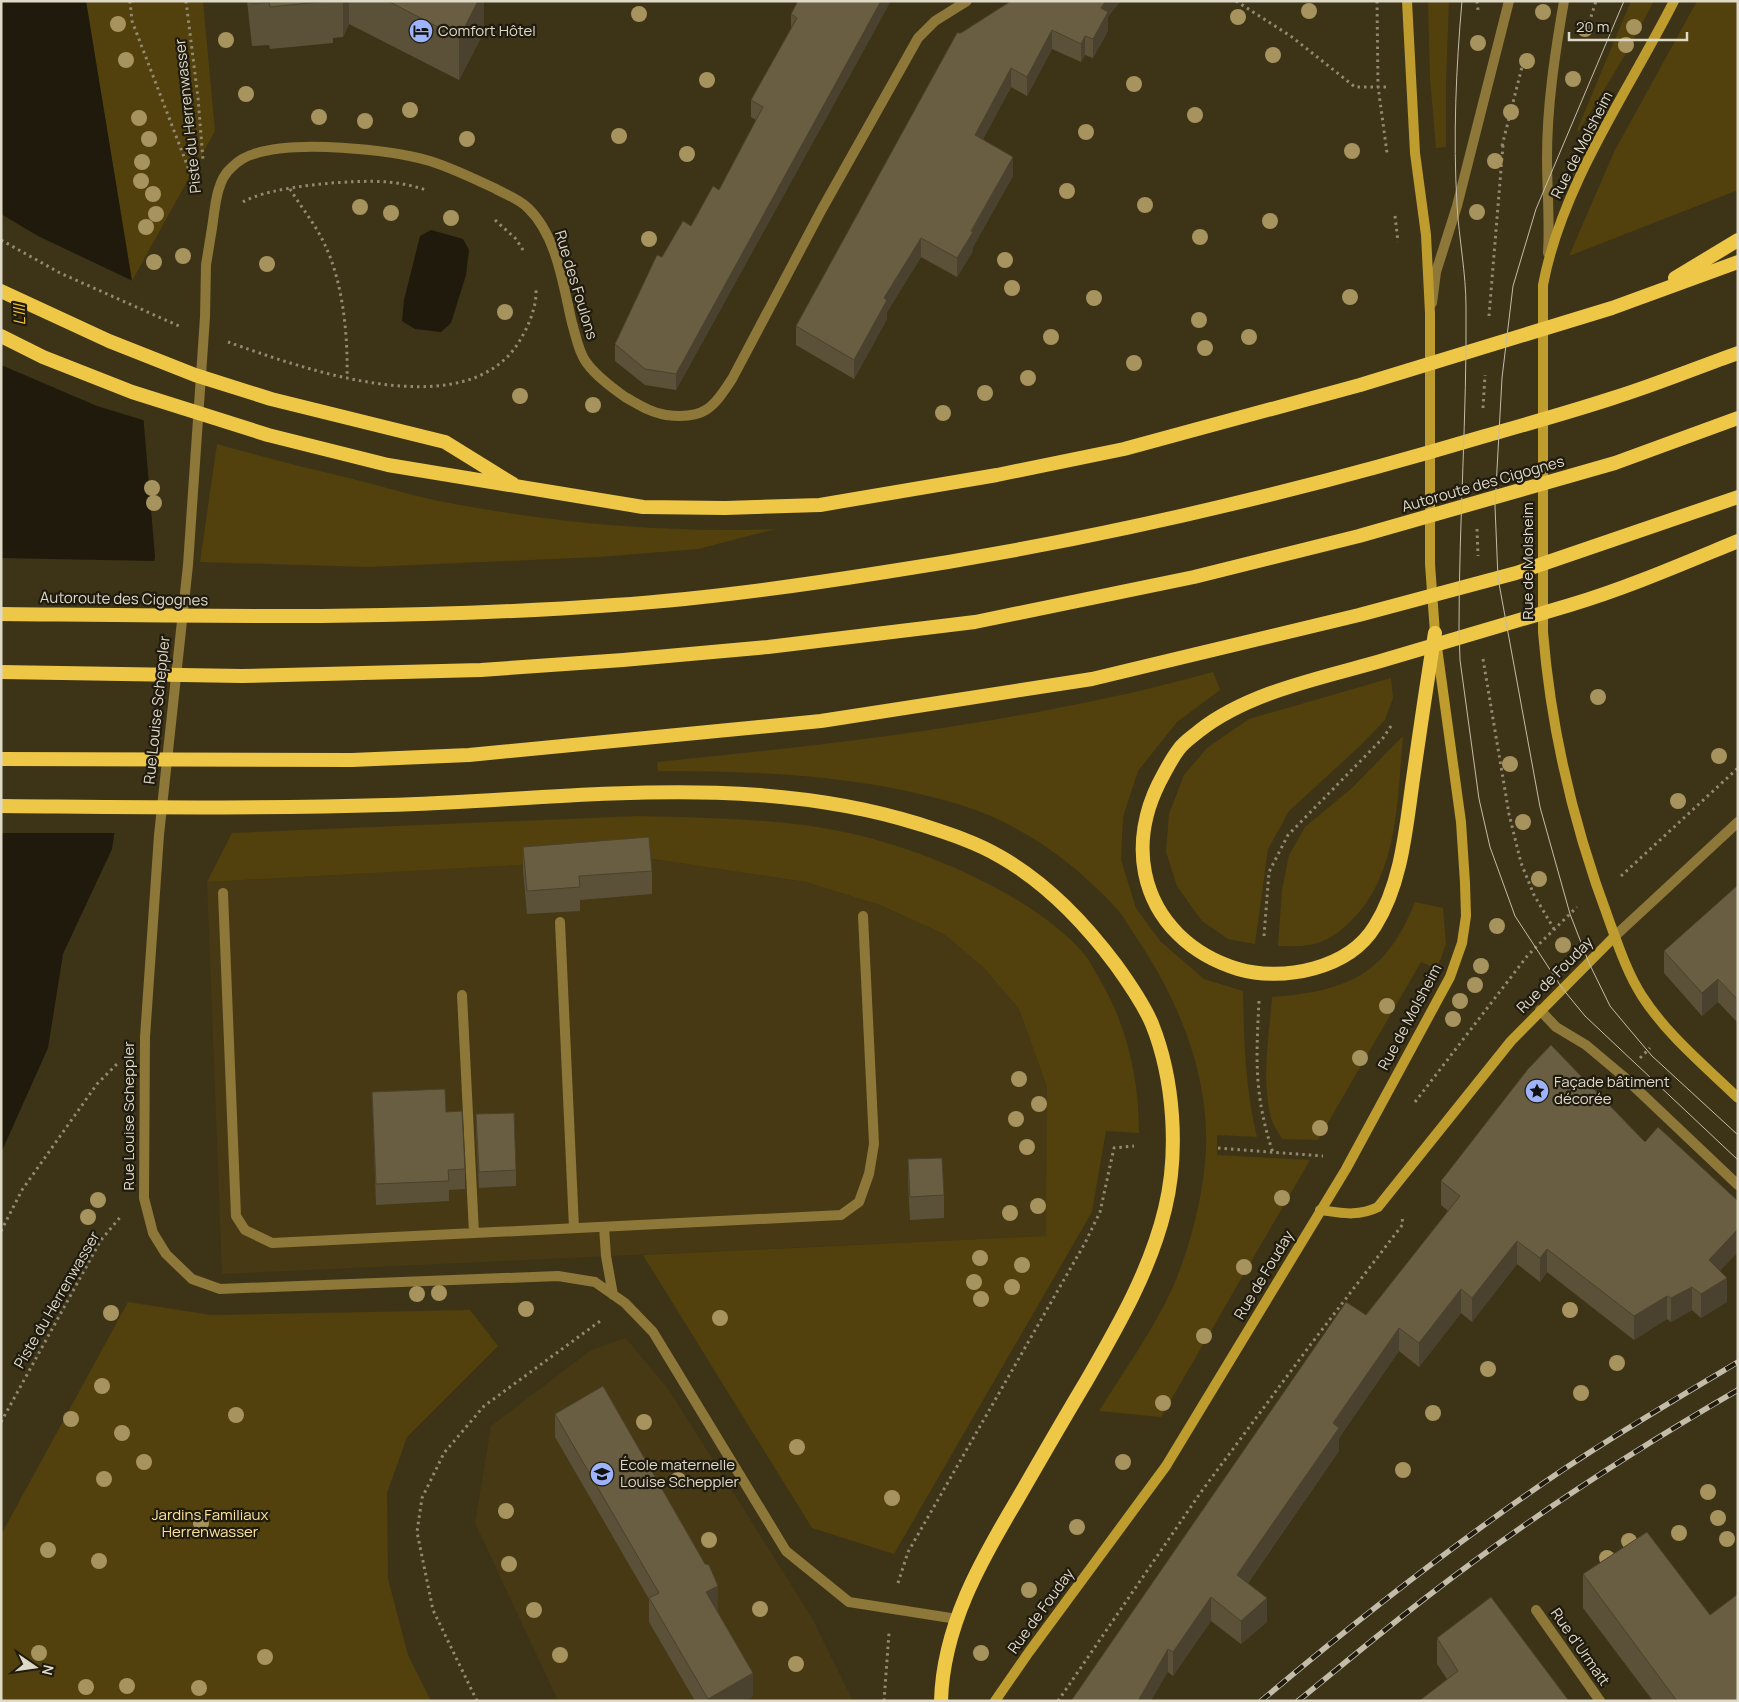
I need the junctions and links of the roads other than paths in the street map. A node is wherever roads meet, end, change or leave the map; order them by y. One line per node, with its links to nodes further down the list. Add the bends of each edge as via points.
1 (967, 1): 6 (street, Rue des Foulons, via 935,21 918,38 732,378 715,404 698,415 659,414 628,398 597,375 578,344 549,238 541,224 517,200 430,161 336,149 273,150 252,154 230,168 223,178)
2 (1407, 1): 12 (main road, Rue de Molsheim, via 1415,153 1426,235)
3 (1509, 1): 12 (street, via 1457,206 1436,272)
4 (1564, 1): 8 (street, via 1551,80 1547,156)
5 (1674, 1): 8 (main road, Rue de Molsheim, via 1579,178)
6 (212, 228): 37 (street, Rue Louise Scheppler, via 206,265 188,565 158,835 145,1037 144,1198 153,1233 166,1254 192,1279 220,1289 558,1276 595,1282)
7 (1738, 240): 11 (highway)
8 (1548, 257): 28 (main road, Rue de Molsheim, via 1543,285 1543,632 1547,685 1563,768 1598,890)
9 (1738, 262): 11 (highway)
10 (1, 291): 16 (highway, via 109,341 194,375 271,399 445,442)
11 (1649, 294): 16 (highway, via 1360,385 1124,448 997,475 820,505 725,508 643,507)
12 (1430, 313): 20 (main road, Rue de Molsheim, via 1430,564)
13 (1, 336): 16 (highway, via 43,357 132,392 268,435 388,465)
14 (1738, 353): 19 (highway, Autoroute des Cigognes, via 1613,398 1360,473 1222,508 1067,542 760,591 611,606 472,612 246,617)
15 (1738, 418): 21 (highway, Autoroute des Cigognes, via 1615,463 1359,536 1194,577 965,623 768,647 481,670 242,676)
16 (520, 488)
17 (1738, 497): 22 (highway, via 1516,573 1359,615 1092,679 821,721 469,755 236,761)
18 (1738, 541): 20 (highway, via 1618,591 1359,667 1281,688 1212,721 1180,746 1150,800 1142,848 1146,876 1157,905 1171,929 1196,951 1237,968 1263,974 1287,973 1337,960 1374,929 1393,886 1402,846)
19 (1, 614)
20 (1435, 634): 33 (main road, Rue de Molsheim, via 1461,822 1466,891 1462,943 1450,977 1355,1153)
21 (1, 672)
22 (1, 759)
23 (1, 806): 39 (highway, via 234,808 448,804 666,791 792,798 893,816 954,835 1000,856 1041,884 1072,911 1132,987 1152,1024 1170,1106 1172,1157 1165,1208 1128,1308 995,1536 966,1591)
24 (1738, 822): 28 (street)
25 (223, 893): 36 (street, via 236,1216 245,1230 272,1243)
26 (863, 916): 34 (street, via 874,1144 869,1174 859,1202 841,1215)
27 (560, 922): 35 (street)
28 (1615, 936): 30 (main road, Rue de Fouday); 31 (main road, Rue de Molsheim, via 1630,974 1652,1010 1667,1029)
29 (462, 995): 36 (street)
30 (1540, 1010): 32 (street, via 1556,1028 1586,1045 1623,1076); 33 (main road, Rue de Fouday, via 1511,1041 1378,1207 1355,1215)
31 (1738, 1098)
32 (1738, 1185)
33 (1320, 1210): 41 (main road, Rue de Fouday, via 1166,1466)
34 (604, 1227): 35 (street); 37 (street)
35 (574, 1228): 36 (street)
36 (474, 1233)
37 (613, 1295): 39 (street, Rue Louise Scheppler, via 654,1332 786,1551 849,1602)
38 (1536, 1610): 42 (street, Rue d'Urmatt)
39 (957, 1619): 40 (highway, via 942,1673)
40 (941, 1701)
41 (995, 1701)
42 (1600, 1701)

